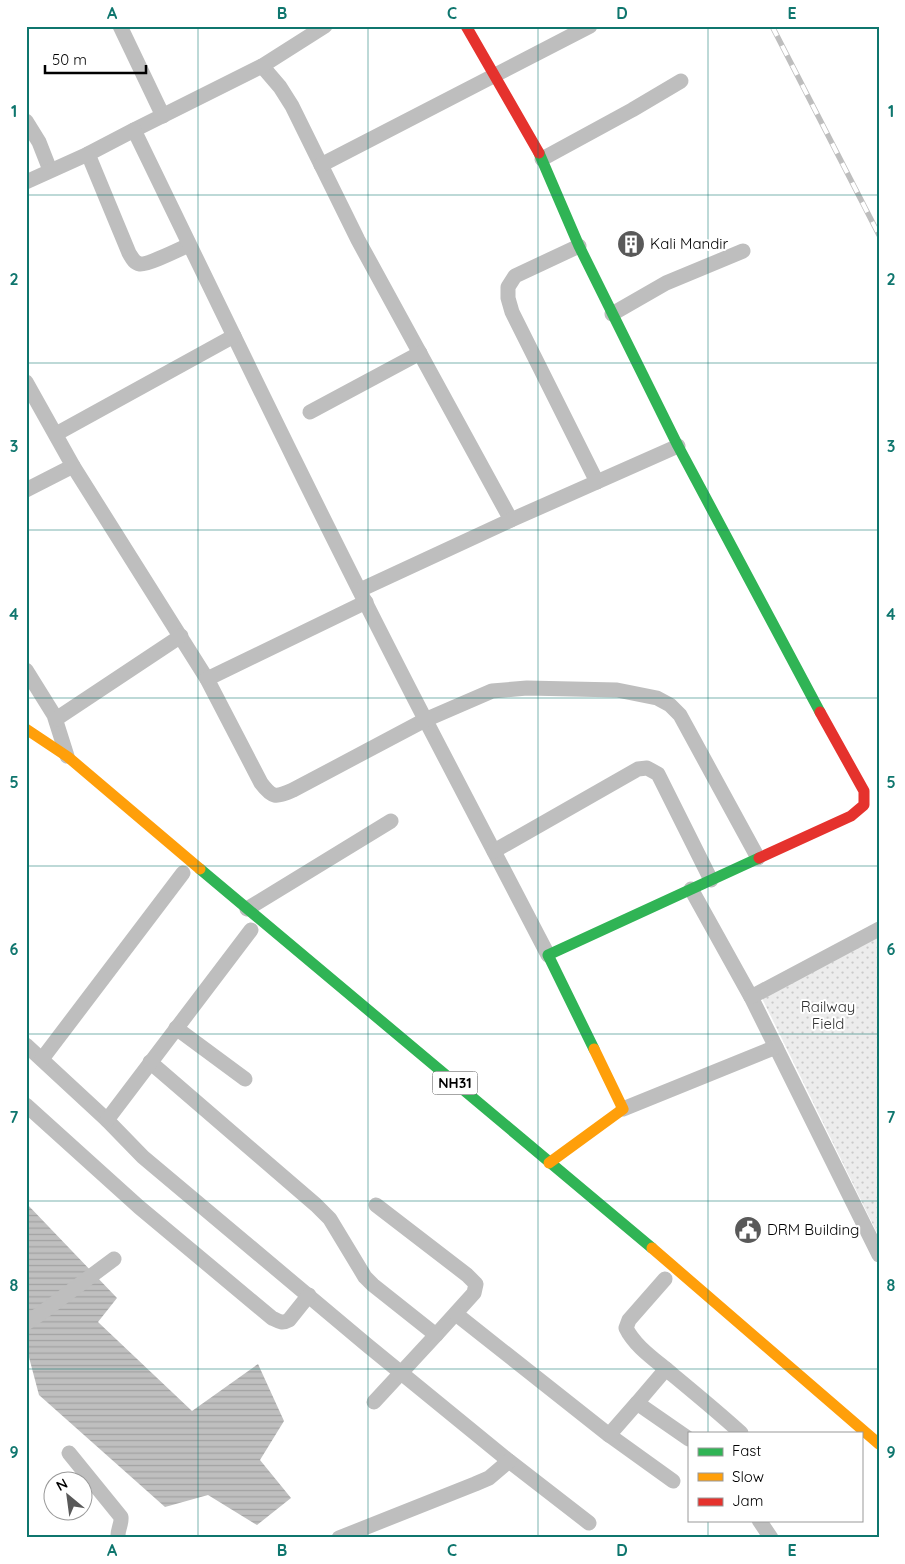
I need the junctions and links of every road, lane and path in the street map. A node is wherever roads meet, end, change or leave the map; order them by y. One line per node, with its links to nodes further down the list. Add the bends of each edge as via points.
1 (120, 26): 8 (street)
2 (325, 26): 5 (street)
3 (466, 26): 6 (main road)
4 (590, 26): 6 (street)
5 (262, 66): 8 (street); 13 (street, via 292,106)
6 (495, 75): 12 (main road); 13 (street)
7 (681, 81): 12 (street)
8 (163, 116): 10 (street)
9 (26, 122): 14 (street, via 39,142)
10 (134, 130): 11 (street); 16 (street)
11 (88, 154): 14 (street); 16 (street, via 135,262 150,262)
12 (542, 159): 17 (main road)
13 (321, 165): 21 (street)
14 (50, 170): 15 (street)
15 (26, 182)
16 (190, 245): 20 (street)
17 (579, 246): 19 (main road); 27 (street, via 515,276 508,287 508,298)
18 (743, 251): 19 (street, via 666,283)
19 (612, 314): 25 (main road)
20 (234, 336): 24 (street); 30 (street)
21 (420, 353): 23 (street); 29 (street)
22 (26, 382): 24 (street)
23 (310, 412)
24 (56, 434): 26 (street)
25 (678, 446): 27 (street); 41 (main road, via 864,792 864,805 851,816)
26 (73, 466): 28 (street); 31 (street)
27 (597, 482): 29 (street)
28 (26, 490)
29 (511, 520): 30 (street)
30 (363, 596): 33 (street); 35 (street)
31 (181, 636): 33 (street); 34 (street)
32 (26, 670): 34 (street)
33 (207, 678): 35 (street, via 262,783 272,795 280,796 293,790)
34 (56, 719): 38 (street)
35 (425, 720): 40 (street); 41 (street, via 492,692 519,688 617,690 657,698 680,715)
36 (26, 729): 38 (main road, NH31)
37 (26, 742): 38 (main road, NH31)
38 (61, 759): 45 (main road, NH31)
39 (391, 821): 45 (street)
40 (494, 851): 43 (street, via 638,769 647,768 658,774); 47 (street)
41 (758, 858): 43 (main road)
42 (183, 873): 52 (street)
43 (711, 880): 44 (main road)
44 (692, 889): 47 (main road); 48 (street)
45 (249, 924): 49 (street); 58 (main road, NH31)
46 (879, 929): 48 (street)
47 (548, 955): 56 (main road)
48 (751, 997): 51 (street)
49 (176, 1028): 53 (street); 54 (street)
50 (26, 1045): 52 (street)
51 (776, 1047): 56 (street); 60 (street)
52 (42, 1059): 57 (street)
53 (150, 1062): 57 (street); 66 (street, via 316,1205 330,1219 373,1285)
54 (245, 1079)
55 (26, 1105): 63 (street, via 139,1207 272,1318 285,1323)
56 (623, 1108): 58 (main road)
57 (107, 1120): 63 (street, via 143,1157)
58 (549, 1163): 74 (main road, NH31)
59 (376, 1204): 64 (street, via 476,1284 474,1293)
60 (879, 1255)
61 (114, 1259): 65 (street)
62 (665, 1279): 67 (street, via 629,1320 626,1328 635,1342)
63 (309, 1295): 68 (street)
64 (456, 1314): 66 (street); 72 (street)
65 (26, 1322)
66 (436, 1335): 68 (street)
67 (666, 1369): 70 (street); 71 (street)
68 (402, 1372): 69 (street); 76 (street)
69 (374, 1402)
70 (637, 1403): 72 (street); 73 (street)
71 (741, 1432)
72 (609, 1435): 77 (street)
73 (688, 1439)
74 (879, 1444)
75 (69, 1453): 80 (street, via 121,1517)
76 (509, 1461): 79 (street); 81 (street, via 489,1478)
77 (673, 1480)
78 (760, 1522): 82 (street)
79 (589, 1523)
80 (114, 1536)
81 (340, 1538)
82 (771, 1538)

